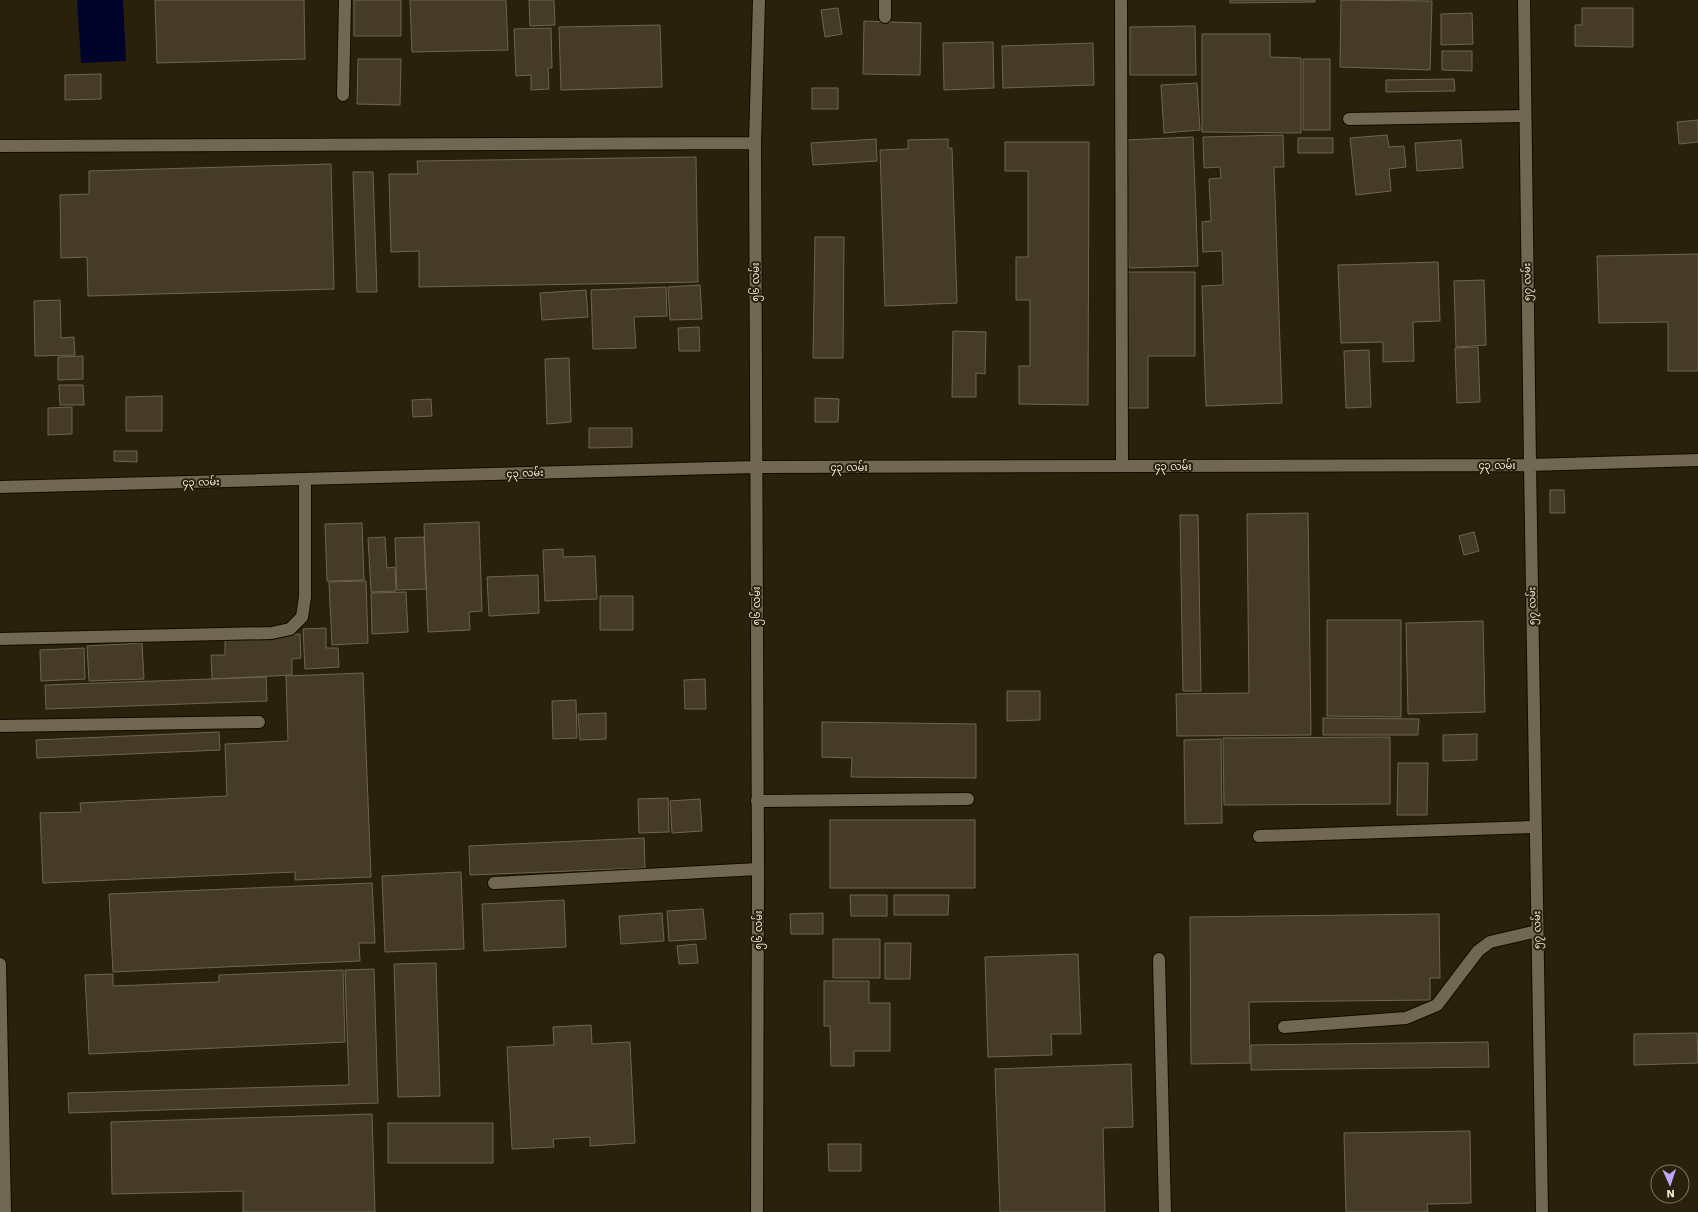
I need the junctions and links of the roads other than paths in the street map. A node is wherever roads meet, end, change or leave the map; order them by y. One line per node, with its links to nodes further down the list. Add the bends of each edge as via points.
1 (345, 0): 7 (street)
2 (759, 0): 10 (street, ၅၆ လမ်း)
3 (885, 0): 6 (street)
4 (1121, 0): 14 (street)
5 (1524, 0): 8 (street, ၅၇ လမ်း)
6 (885, 17)
7 (343, 95)
8 (1525, 116): 9 (street); 13 (street, ၅၇ လမ်း)
9 (1349, 119)
10 (755, 143): 11 (street); 15 (street, ၅၆ လမ်း)
11 (0, 146)
12 (1698, 460): 13 (street, ၄၃ လမ်း)
13 (1530, 465): 14 (street, ၄၃ လမ်း); 23 (street, ၅၇ လမ်း)
14 (1122, 466): 15 (street, ၄၃ လမ်း)
15 (755, 467): 16 (street, ၄၃ လမ်း); 22 (street, ၅၆ လမ်း)
16 (305, 479): 17 (street, ၄၃ လမ်း); 18 (street, via 305,597 302,617 290,629 272,633)
17 (0, 487)
18 (0, 639)
19 (259, 722): 20 (street)
20 (0, 726)
21 (968, 799): 22 (street)
22 (757, 801): 25 (street, ၅၆ လမ်း)
23 (1535, 827): 24 (street); 27 (street, ၅၇ လမ်း)
24 (1259, 836)
25 (758, 869): 26 (street); 32 (street, ၅၆ လမ်း)
26 (494, 883)
27 (1537, 931): 30 (street, via 1490,942 1478,951 1437,1006 1406,1018); 34 (street, ၅၇ လမ်း)
28 (1158, 959): 33 (street)
29 (0, 964): 31 (street)
30 (1284, 1027)
31 (5, 1212)
32 (757, 1212)
33 (1165, 1212)
34 (1542, 1212)

